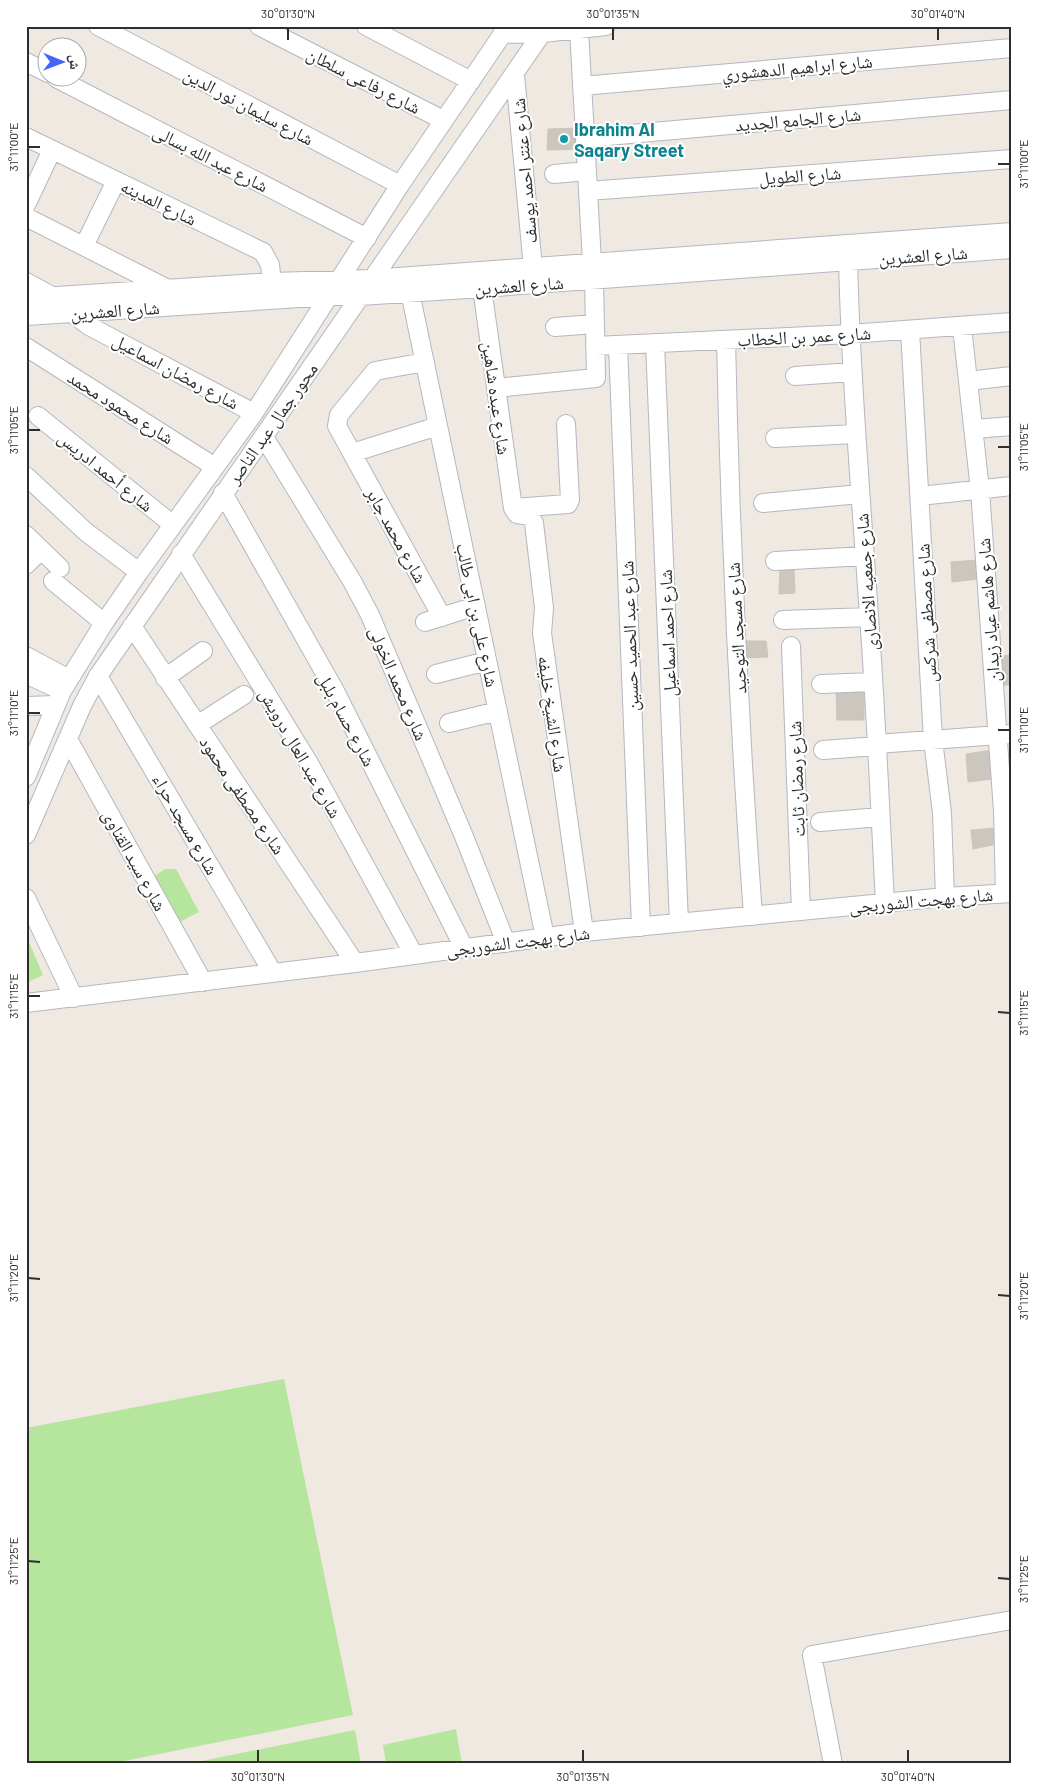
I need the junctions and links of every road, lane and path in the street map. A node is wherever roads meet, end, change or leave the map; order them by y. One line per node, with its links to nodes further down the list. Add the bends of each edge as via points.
1 (98, 26): 24 (street, شارع سليمان نور الدين)
2 (259, 26): 16 (street, شارع رفاعى سلطان)
3 (366, 26): 12 (street)
4 (606, 26): 5 (street)
5 (579, 29): 7 (street); 13 (street)
6 (505, 30): 7 (street); 12 (street, محور جمال عبد الناصر)
7 (545, 30): 11 (street, محور جمال عبد الناصر)
8 (1012, 48): 13 (street, شارع ابراهيم الدهشوري)
9 (26, 62): 10 (street)
10 (38, 68)
11 (515, 75): 33 (street, شارع عنتر احمد يوسف); 35 (street, محور جمال عبد الناصر)
12 (471, 81): 16 (street, محور جمال عبد الناصر)
13 (582, 86): 18 (street)
14 (75, 88): 29 (street, شارع عبد الله بسالى)
15 (1012, 100): 18 (street, شارع الجامع الجديد)
16 (443, 120): 24 (street, محور جمال عبد الناصر)
17 (26, 137): 19 (street, شارع المدينه)
18 (585, 138): 21 (street)
19 (52, 150): 23 (street, شارع المدينه); 26 (street)
20 (1012, 159): 25 (street, شارع الطويل)
21 (587, 171): 22 (street); 25 (street)
22 (554, 174)
23 (116, 181): 30 (street); 38 (street, شارع المدينه, via 263,252 270,265)
24 (400, 185): 29 (street, محور جمال عبد الناصر)
25 (588, 191): 34 (street)
26 (26, 206)
27 (26, 217): 30 (street)
28 (1012, 232): 34 (street, شارع العشرين)
29 (367, 238): 36 (street, محور جمال عبد الناصر)
30 (84, 246): 40 (street)
31 (1012, 249): 32 (street, شارع العشرين)
32 (848, 261): 34 (street, شارع العشرين); 53 (street, شارع جمعيه الانصارى)
33 (533, 268): 34 (street, شارع العشرين); 35 (street, شارع العشرين)
34 (593, 271): 39 (street, شارع العشرين); 49 (street)
35 (371, 279): 36 (street, شارع العشرين); 44 (street, محور جمال عبد الناصر)
36 (340, 280): 38 (street, شارع العشرين); 43 (street, محور جمال عبد الناصر)
37 (26, 282): 42 (street)
38 (272, 282): 40 (street, شارع العشرين)
39 (482, 288): 41 (street, شارع العشرين); 64 (street, شارع عبده شاهين)
40 (166, 289): 42 (street, شارع العشرين)
41 (410, 292): 44 (street, شارع العشرين); 59 (street, شارع على بن ابى طالب)
42 (54, 296): 45 (street, شارع العشرين)
43 (330, 296): 44 (street, شارع العشرين); 46 (street, شارع العشرين); 65 (street, محور جمال عبد الناصر)
44 (360, 296): 72 (street, محور جمال عبد الناصر)
45 (26, 298)
46 (72, 313): 47 (street, شارع العشرين); 65 (street, شارع رمضان اسماعيل, via 89,326)
47 (26, 316)
48 (1012, 322): 51 (street, شارع عمر بن الخطاب)
49 (595, 324): 50 (street); 57 (street)
50 (555, 327)
51 (962, 327): 52 (street, شارع عمر بن الخطاب); 63 (street, شارع هاشم عياد زيدان)
52 (910, 330): 53 (street, شارع عمر بن الخطاب); 81 (street, شارع مصطفى شركس)
53 (850, 334): 54 (street, شارع عمر بن الخطاب); 60 (street, شارع جمعيه الانصارى)
54 (726, 340): 55 (street, شارع عمر بن الخطاب); 130 (street, شارع مسجد التوحيد, via 731,533)
55 (655, 343): 56 (street, شارع عمر بن الخطاب); 131 (street, شارع احمد اسماعيل)
56 (618, 345): 57 (street, شارع عمر بن الخطاب); 132 (street, شارع عبد الحميد حسين)
57 (595, 346): 64 (street, via 596,378)
58 (26, 347): 75 (street, شارع محمود محمد)
59 (425, 362): 68 (street, شارع على بن ابى طالب); 74 (street, شارع محمد جابر, via 375,371 339,415 337,426)
60 (852, 372): 61 (street); 71 (street, شارع جمعيه الانصارى)
61 (795, 376)
62 (1012, 376): 63 (street)
63 (968, 381): 70 (street, شارع هاشم عياد زيدان)
64 (496, 388): 83 (street, شارع عبده شاهين)
65 (254, 413): 75 (street, محور جمال عبد الناصر)
66 (38, 416): 84 (street, شارع أحمد ادريس)
67 (566, 424): 83 (street, via 568,504)
68 (438, 426): 74 (street); 92 (street, شارع على بن ابى طالب)
69 (1012, 426): 70 (street)
70 (974, 430): 78 (street, شارع هاشم عياد زيدان)
71 (856, 434): 73 (street); 80 (street, شارع جمعيه الانصارى)
72 (264, 437): 79 (street, محور جمال عبد الناصر); 135 (street, شارع محمد الخولى, via 370,615)
73 (775, 438)
74 (352, 453): 93 (street, شارع محمد جابر)
75 (215, 467): 84 (street, محور جمال عبد الناصر)
76 (26, 476): 91 (street, via 86,532)
77 (1012, 486): 78 (street)
78 (980, 490): 81 (street); 115 (street, شارع هاشم عياد زيدان)
79 (223, 493): 87 (street, محور جمال عبد الناصر); 136 (street, شارع حسام بلبل, via 335,692)
80 (860, 494): 82 (street); 88 (street, شارع جمعيه الانصارى)
81 (920, 496): 117 (street, شارع مصطفى شركس)
82 (762, 503)
83 (513, 508): 133 (street, شارع الشيخ خليفه, via 518,514 530,516 534,523 544,608 542,633)
84 (173, 525): 91 (street, محور جمال عبد الناصر)
85 (26, 536): 86 (street)
86 (41, 550): 90 (street); 97 (street, via 56,574)
87 (181, 554): 98 (street, محور جمال عبد الناصر); 137 (street, شارع عبد العال درويش, via 310,764)
88 (865, 556): 89 (street); 94 (street, شارع جمعيه الانصارى)
89 (775, 562)
90 (26, 565)
91 (139, 572): 97 (street, محور جمال عبد الناصر)
92 (476, 606): 93 (street); 102 (street, شارع على بن ابى طالب)
93 (442, 616): 96 (street)
94 (869, 617): 95 (street); 107 (street, شارع جمعيه الانصارى)
95 (783, 620)
96 (424, 622)
97 (104, 623): 109 (street, محور جمال عبد الناصر)
98 (132, 626): 105 (street, محور جمال عبد الناصر); 106 (street, شارع مصطفى محمود)
99 (791, 646): 129 (street, شارع رمضان ثابت)
100 (203, 651): 106 (street)
101 (26, 656): 109 (street)
102 (487, 661): 104 (street); 112 (street, شارع على بن ابى طالب)
103 (26, 674): 109 (street)
104 (436, 674)
105 (98, 676): 116 (street, محور جمال عبد الناصر); 139 (street, شارع مسجد حراء)
106 (165, 678): 114 (street, شارع مصطفى محمود)
107 (873, 682): 108 (street); 118 (street, شارع جمعيه الانصارى)
108 (821, 684)
109 (62, 692): 111 (street); 119 (street, محور جمال عبد الناصر)
110 (244, 695): 114 (street)
111 (26, 706)
112 (498, 711): 113 (street); 134 (street, شارع على بن ابى طالب)
113 (449, 723)
114 (197, 725): 138 (street, شارع مصطفى محمود)
115 (1005, 735): 117 (street); 125 (street, شارع هاشم عياد زيدان, via 1003,811)
116 (68, 739): 124 (street, محور جمال عبد الناصر); 140 (street, شارع سيد القناوى)
117 (934, 740): 118 (street); 126 (street, شارع مصطفى شركس, via 942,813)
118 (876, 745): 120 (street); 122 (street, شارع جمعيه الانصارى)
119 (33, 748): 121 (street, محور جمال عبد الناصر)
120 (823, 750)
121 (26, 777)
122 (880, 817): 123 (street); 128 (street, شارع جمعيه الانصارى)
123 (820, 822)
124 (26, 835)
125 (1008, 893): 126 (street, شارع بهجت الشوربجى)
126 (945, 897): 128 (street, شارع بهجت الشوربجى)
127 (26, 898): 141 (street)
128 (886, 902): 129 (street, شارع بهجت الشوربجى)
129 (800, 911): 130 (street, شارع بهجت الشوربجى)
130 (753, 916): 131 (street, شارع بهجت الشوربجى)
131 (679, 923): 132 (street, شارع بهجت الشوربجى)
132 (641, 927): 133 (street, شارع بهجت الشوربجى)
133 (584, 932): 134 (street, شارع بهجت الشوربجى)
134 (545, 937): 135 (street, شارع بهجت الشوربجى)
135 (506, 942): 136 (street, شارع بهجت الشوربجى)
136 (464, 948): 137 (street, شارع بهجت الشوربجى)
137 (414, 955): 138 (street, شارع بهجت الشوربجى)
138 (355, 963): 139 (street, شارع بهجت الشوربجى)
139 (273, 973): 140 (street, شارع بهجت الشوربجى)
140 (203, 982): 141 (street, شارع بهجت الشوربجى)
141 (74, 998): 142 (street, شارع بهجت الشوربجى)
142 (26, 1003)
143 (1012, 1620): 144 (street, via 812,1654)
144 (833, 1764)

